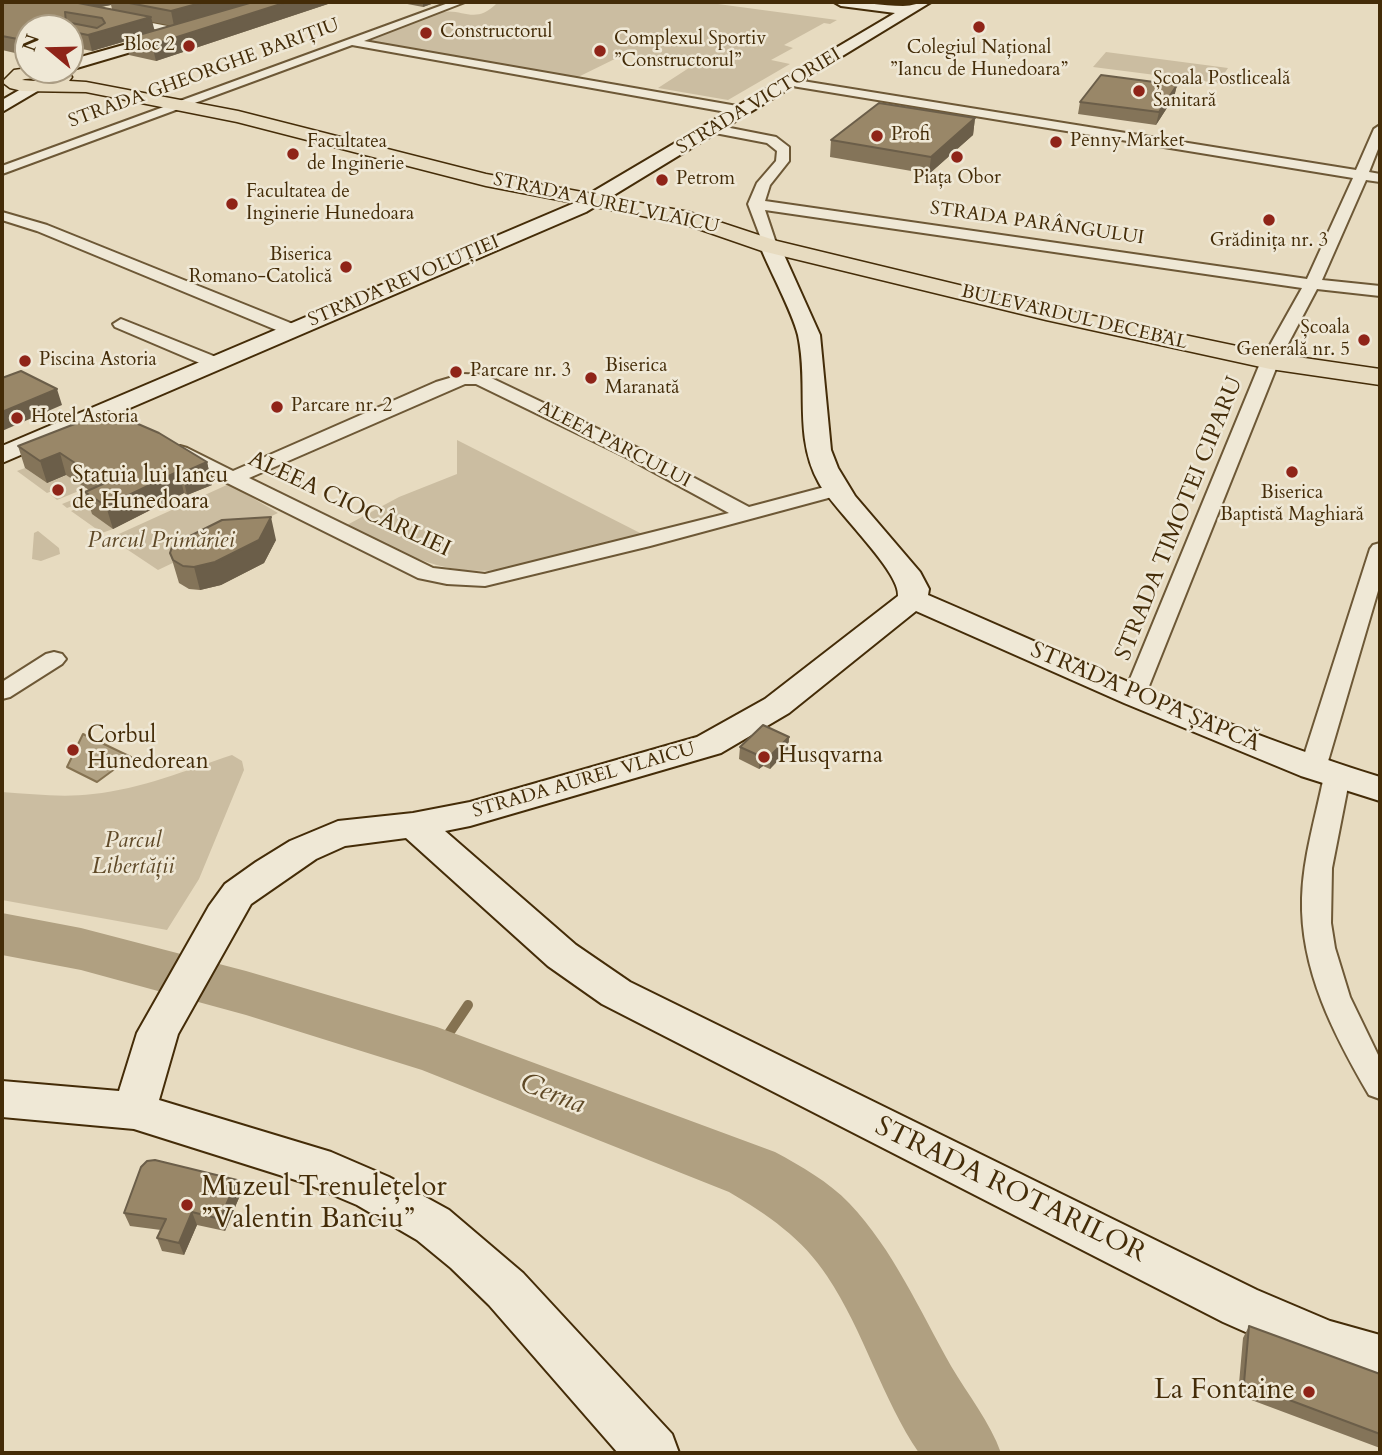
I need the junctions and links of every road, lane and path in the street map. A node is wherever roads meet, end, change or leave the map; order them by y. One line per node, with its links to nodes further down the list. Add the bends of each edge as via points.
1 (460, 2): 7 (street, STRADA GHEORGHE BARIȚIU)
2 (841, 2): 4 (street)
3 (924, 2): 4 (street, STRADA VICTORIEI)
4 (910, 11): 10 (street, STRADA VICTORIEI)
5 (105, 17): 6 (street)
6 (189, 30): 8 (street)
7 (351, 41): 13 (street, STRADA GHEORGHE BARIȚIU); 15 (street)
8 (91, 60): 9 (street)
9 (84, 63)
10 (790, 83): 15 (street, STRADA VICTORIEI); 19 (street)
11 (36, 84): 14 (street)
12 (77, 84): 13 (main road, STRADA AUREL VLAICU)
13 (176, 105): 18 (street, STRADA GHEORGHE BARIȚIU); 21 (main road, STRADA AUREL VLAICU, via 281,127 402,161)
14 (2, 107)
15 (743, 111): 16 (street, STRADA VICTORIEI)
16 (715, 129): 21 (street, STRADA VICTORIEI); 22 (street, via 771,140 783,150)
17 (1380, 129): 19 (street, STRADA TIMOTEI CIPARU)
18 (2, 170)
19 (1362, 177): 20 (street); 25 (street, STRADA TIMOTEI CIPARU)
20 (1380, 178)
21 (593, 201): 24 (main road, STRADA AUREL VLAICU, via 708,223); 28 (street, STRADA REVOLUȚIEI)
22 (755, 204): 24 (street); 25 (street, STRADA PARÂNGULUI)
23 (2, 216): 28 (street)
24 (770, 246): 29 (main road, BULEVARDUL DECEBAL); 37 (street, via 809,335 818,450)
25 (1313, 284): 26 (street, STRADA PARÂNGULUI); 29 (street, STRADA TIMOTEI CIPARU)
26 (1380, 291)
27 (121, 324): 30 (street)
28 (292, 330): 30 (street, STRADA REVOLUȚIEI)
29 (1270, 361): 31 (main road, BULEVARDUL DECEBAL); 43 (street, STRADA TIMOTEI CIPARU)
30 (215, 363): 32 (street, STRADA REVOLUȚIEI)
31 (1380, 377)
32 (96, 415): 33 (street); 35 (street, STRADA REVOLUȚIEI)
33 (120, 425)
34 (156, 442): 36 (street, ALEEA CIOCÂRLIEI)
35 (2, 455)
36 (233, 478): 38 (street, ALEEA CIOCÂRLIEI, via 426,573 465,580 485,580); 38 (street, ALEEA PARCULUI, via 442,386 479,379)
37 (836, 490): 38 (street, ALEEA CIOCÂRLIEI); 40 (street, via 910,578)
38 (747, 514)
39 (1380, 549): 44 (street)
40 (914, 600): 43 (street, STRADA POPA ȘAPCĂ); 46 (street, STRADA AUREL VLAICU, via 777,706 709,745 513,803)
41 (54, 659): 42 (street)
42 (2, 692)
43 (1135, 696): 44 (street, STRADA POPA ȘAPCĂ)
44 (1325, 772): 45 (street, STRADA POPA ȘAPCĂ); 47 (street, via 1318,929 1336,997 1359,1052)
45 (1380, 789)
46 (413, 825): 49 (street, STRADA AUREL VLAICU, via 338,834 279,864 237,894 158,1033); 50 (street, STRADA ROTARILOR, via 598,983 1240,1306 1326,1344)
47 (1380, 1086)
48 (2, 1099): 49 (street)
49 (134, 1111): 51 (street, via 315,1166 373,1191 433,1226 506,1289)
50 (1380, 1359)
51 (653, 1453)

